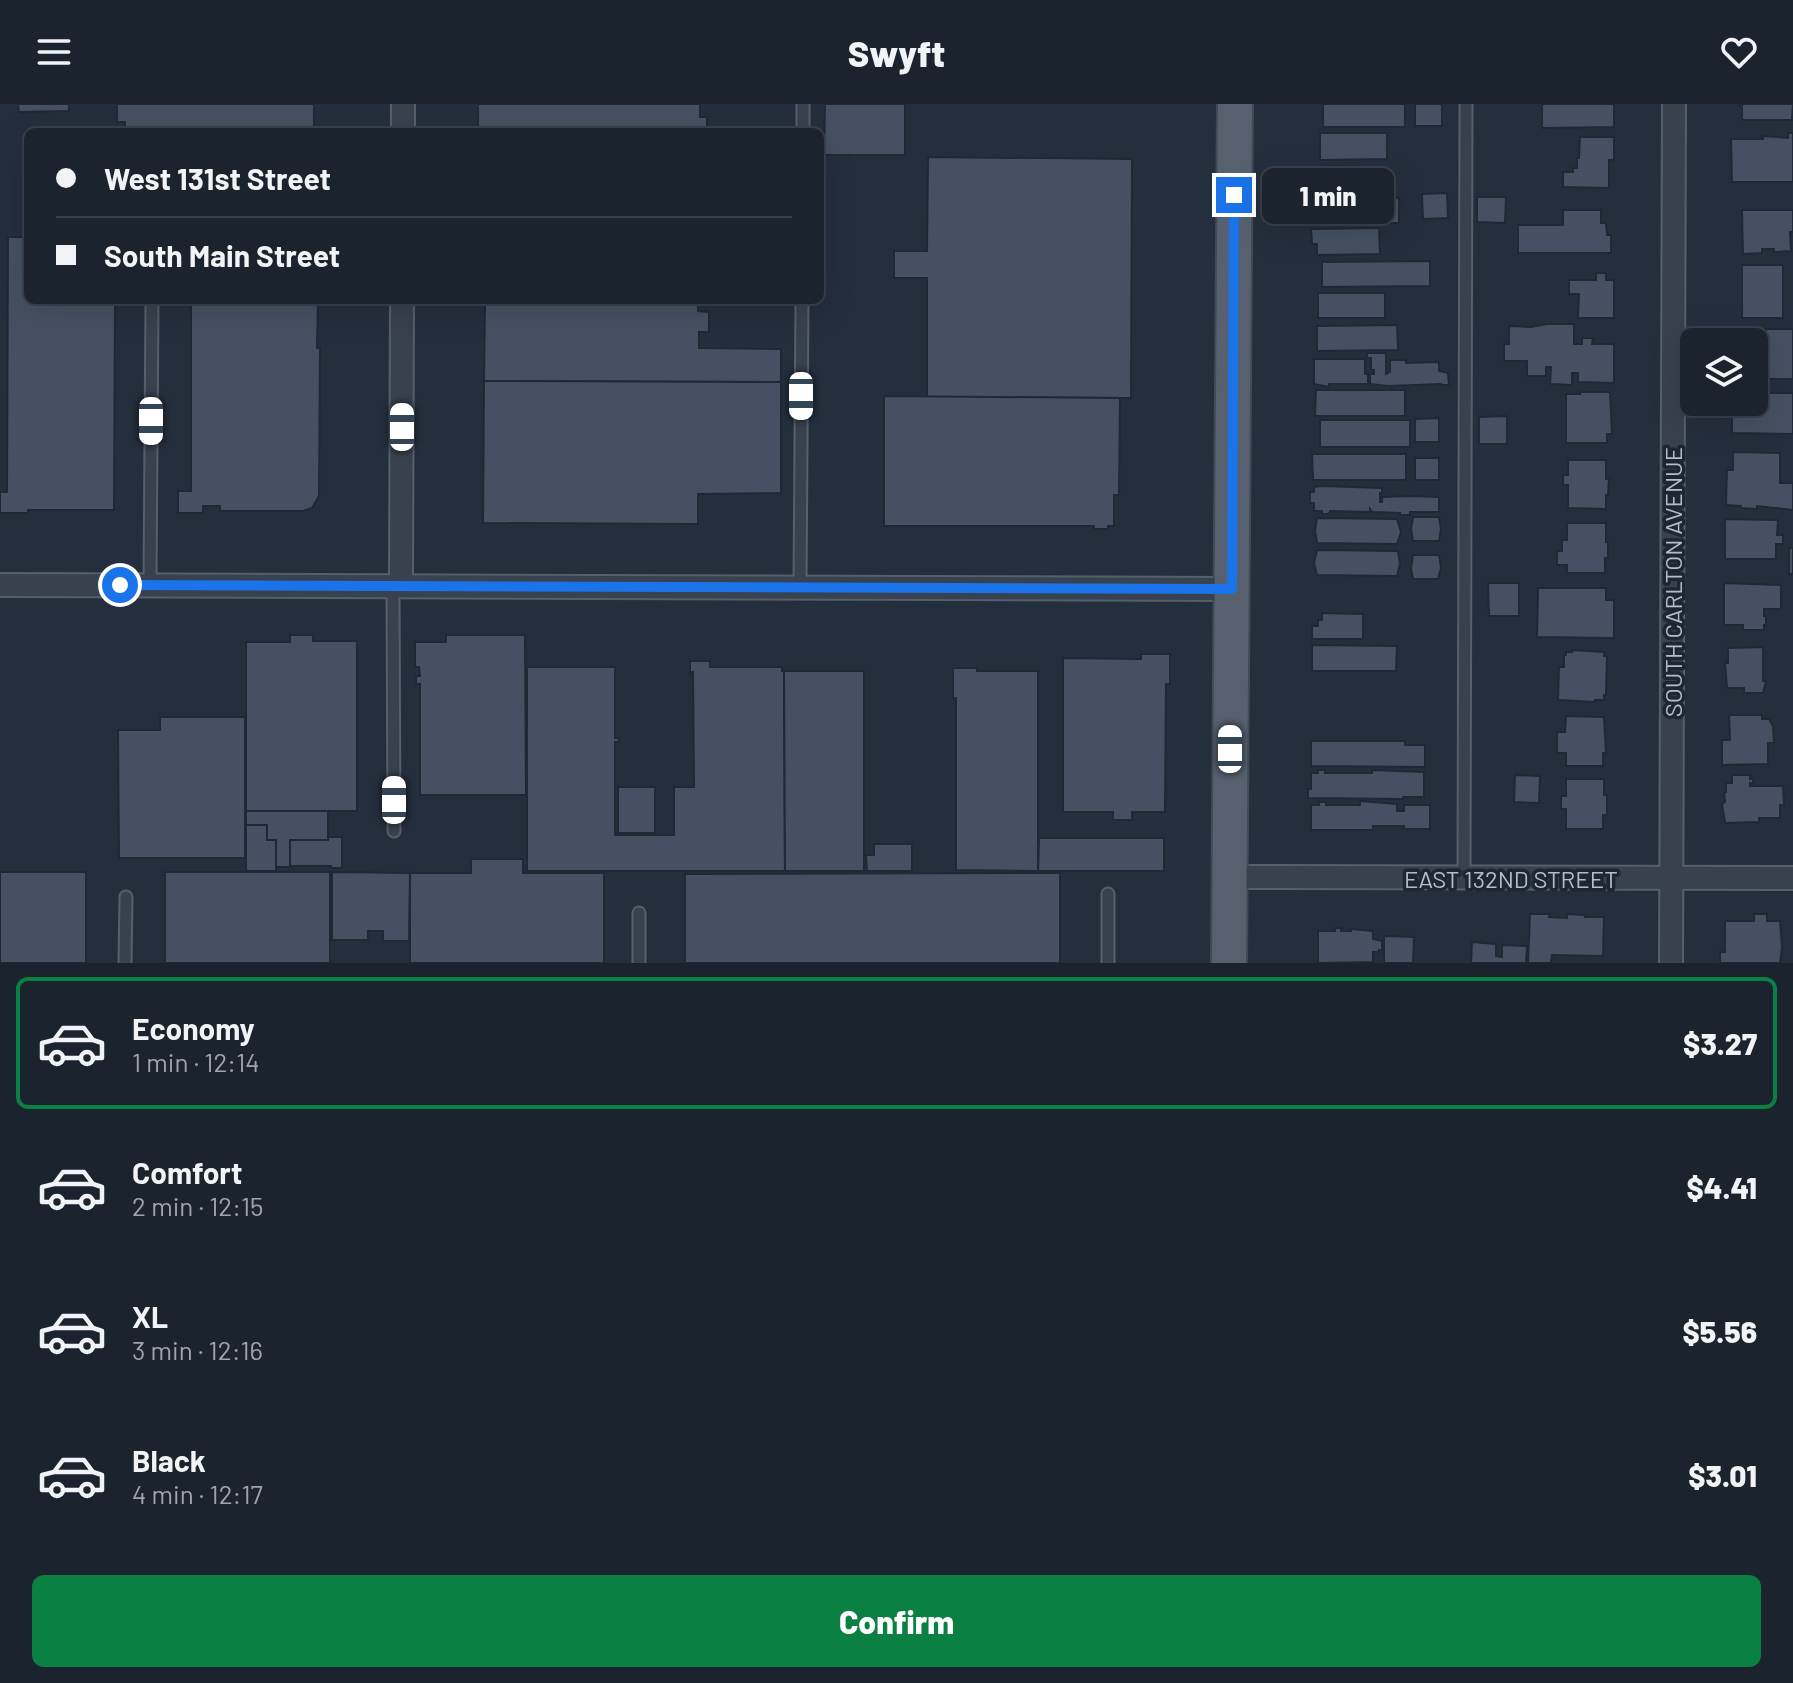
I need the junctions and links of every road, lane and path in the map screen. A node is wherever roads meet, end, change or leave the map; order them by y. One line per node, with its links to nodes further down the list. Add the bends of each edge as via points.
1 (403, 104): 6 (street)
2 (803, 104): 7 (lane)
3 (1235, 104): 15 (main road)
4 (1466, 104): 18 (lane)
5 (1674, 104): 19 (street, SOUTH CARLTON AVENUE)
6 (403, 128)
7 (803, 128)
8 (152, 304): 12 (lane)
9 (402, 304): 13 (street)
10 (802, 304): 14 (lane)
11 (0, 585): 12 (street)
12 (150, 585): 13 (street)
13 (397, 586): 14 (street); 16 (lane)
14 (800, 588): 15 (street)
15 (1232, 589): 17 (main road)
16 (394, 831)
17 (1229, 877): 18 (street, EAST 132ND STREET); 27 (main road)
18 (1464, 878): 19 (street, EAST 132ND STREET)
19 (1671, 878): 20 (street, EAST 132ND STREET); 28 (street, SOUTH CARLTON AVENUE)
20 (1793, 878)
21 (1108, 894): 26 (lane)
22 (126, 897): 24 (lane)
23 (639, 913): 25 (lane)
24 (125, 963)
25 (639, 963)
26 (1108, 963)
27 (1229, 963)
28 (1671, 963)

